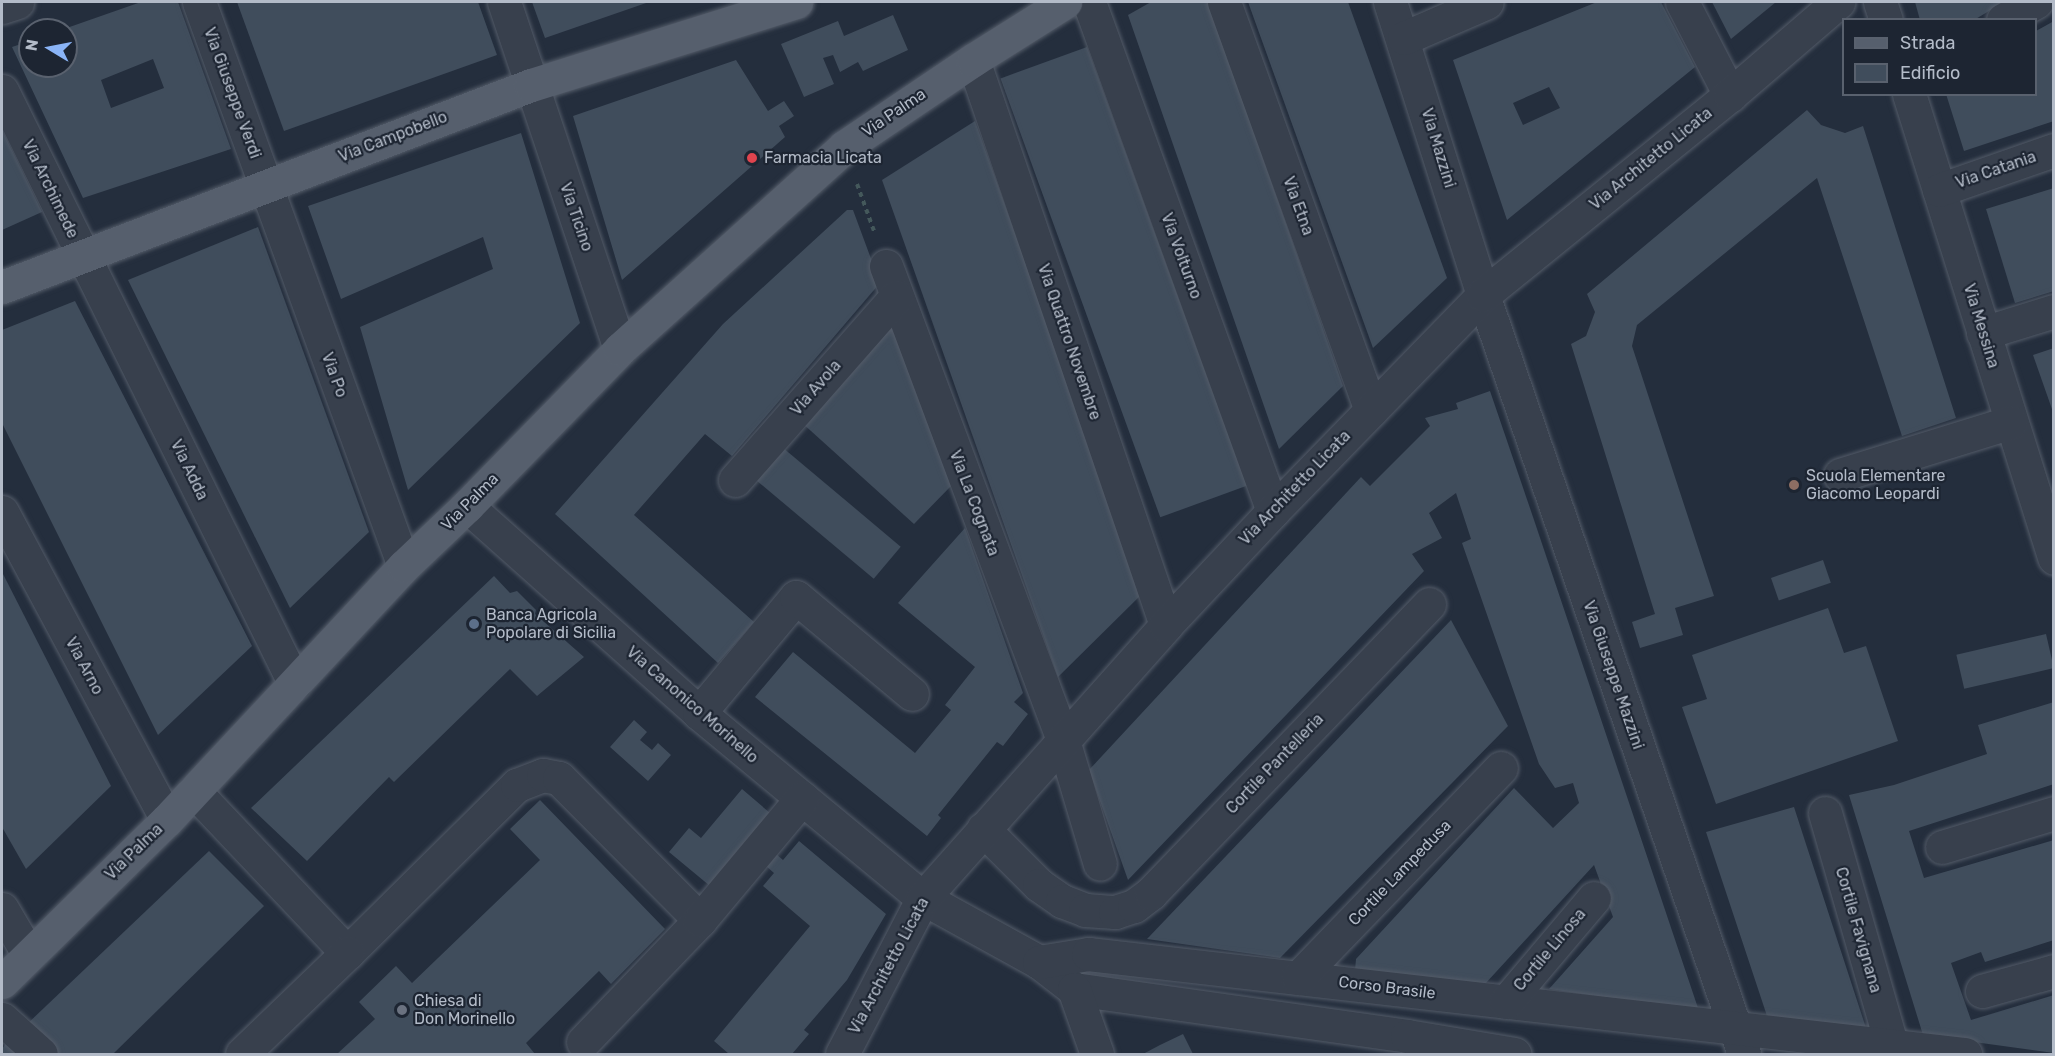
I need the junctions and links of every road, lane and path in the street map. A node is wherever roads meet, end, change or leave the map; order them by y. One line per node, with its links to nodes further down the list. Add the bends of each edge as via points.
1 (17, 2): 14 (street)
2 (199, 2): 25 (street, Via Giuseppe Verdi)
3 (504, 2): 19 (street, Via Ticino)
4 (793, 2): 19 (main road, Via Campobello)
5 (1065, 2): 18 (main road, Via Palma)
6 (1089, 2): 41 (street, Via Volturno)
7 (1224, 2): 35 (street, Via Etna)
8 (1390, 2): 17 (street, Via Mazzini)
9 (1487, 2): 17 (street)
10 (1682, 2): 21 (street)
11 (1838, 2): 21 (street, Via Architetto Licata)
12 (1880, 2): 15 (street)
13 (2036, 2): 16 (street)
14 (2, 7)
15 (1885, 18)
16 (2007, 18)
17 (1404, 38): 30 (street, Via Mazzini)
18 (972, 60): 23 (main road, Via Palma); 46 (street, Via Quattro Novembre)
19 (531, 85): 25 (main road, Via Campobello); 34 (street, Via Ticino)
20 (2, 91): 27 (street, Via Archimede)
21 (1730, 95): 30 (street, Via Architetto Licata)
22 (1910, 96): 26 (street, Via Messina)
23 (844, 147): 28 (path); 34 (main road, Via Palma)
24 (2054, 150): 26 (street, Via Catania)
25 (265, 185): 27 (main road, Via Campobello); 44 (street, Via Po)
26 (1939, 190): 33 (street, Via Messina)
27 (83, 255): 29 (main road, Via Campobello); 47 (street, Via Adda)
28 (886, 266): 31 (street, Via La Cognata)
29 (2, 287)
30 (1483, 295): 35 (street, Via Architetto Licata); 75 (street, Via Giuseppe Mazzini)
31 (896, 297): 38 (street, Via Avola); 50 (street, Via La Cognata)
32 (2054, 311): 33 (street)
33 (1983, 333): 36 (street, Via Messina)
34 (620, 349): 40 (main road, Via Palma)
35 (1371, 410): 41 (street, Via Architetto Licata)
36 (2011, 422): 37 (street); 39 (street, Via Messina)
37 (1840, 475)
38 (735, 480)
39 (2044, 495): 43 (street, Via Messina)
40 (467, 506): 44 (main road, Via Palma); 49 (street, Via Canonico Morinello)
41 (1273, 511): 46 (street, Via Architetto Licata)
42 (2, 512): 56 (street, Via Arno)
43 (2054, 558)
44 (404, 566): 47 (main road, Via Palma)
45 (1429, 604): 57 (street, Cortile Pantelleria, via 1151,893 1134,906 1114,912 1085,910 1062,901 1039,885)
46 (1166, 625): 50 (street, Via Architetto Licata)
47 (295, 684): 52 (main road, Via Palma)
48 (912, 694): 49 (street, via 796,597)
49 (699, 713): 53 (street, Via Canonico Morinello)
50 (1063, 740): 57 (street, Via Architetto Licata); 59 (street, Via La Cognata)
51 (1501, 768): 68 (street, Cortile Lampedusa)
52 (194, 791): 56 (main road, Via Palma); 64 (street)
53 (802, 798): 60 (street, Via Canonico Morinello); 63 (street)
54 (1825, 813): 77 (street, Cortile Favignana)
55 (2054, 813): 58 (street)
56 (167, 820): 65 (main road, Via Palma)
57 (983, 829): 60 (street, Via Architetto Licata)
58 (1942, 847)
59 (1100, 864)
60 (923, 898): 66 (street); 80 (street, Via Architetto Licata)
61 (1594, 898): 72 (street, Cortile Linosa)
62 (2, 909): 65 (street)
63 (700, 920): 64 (street, via 559,778 543,775 517,785); 74 (street)
64 (347, 953): 79 (street)
65 (29, 955): 69 (main road, Via Palma)
66 (1039, 962): 68 (street, Corso Brasile, via 1088,954); 70 (street)
67 (2054, 971): 71 (street)
68 (1298, 978): 72 (street, Corso Brasile)
69 (2, 982)
70 (1074, 989): 76 (street); 81 (street)
71 (1982, 991)
72 (1506, 1002): 75 (street, Corso Brasile)
73 (2, 1019): 78 (street)
74 (583, 1042)
75 (1740, 1042): 77 (street)
76 (1411, 1045): 82 (street)
77 (1892, 1046): 83 (street)
78 (41, 1054)
79 (242, 1054)
80 (842, 1054)
81 (1097, 1054)
82 (1515, 1054)
83 (1965, 1054)

